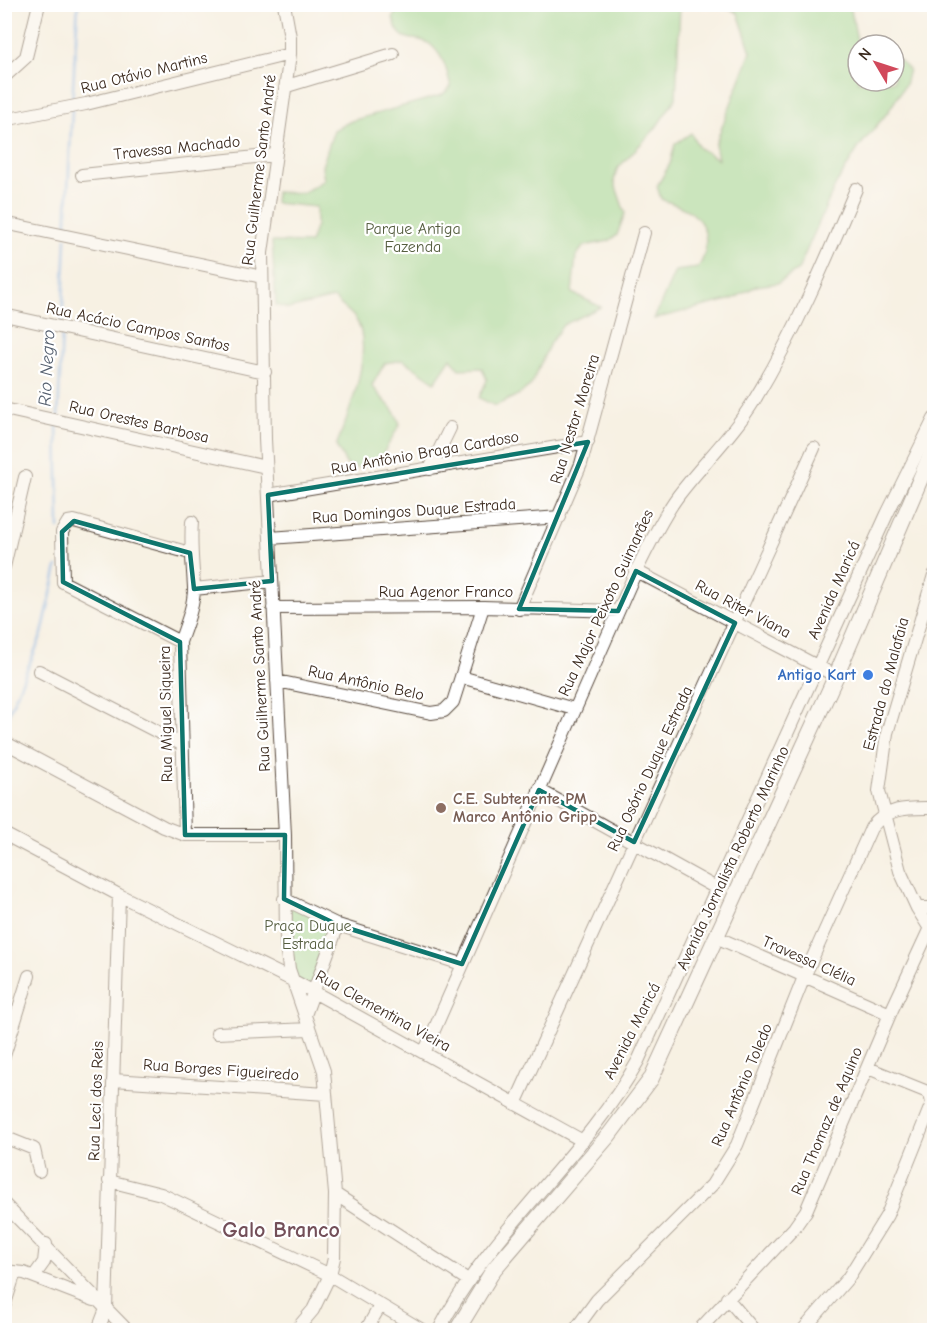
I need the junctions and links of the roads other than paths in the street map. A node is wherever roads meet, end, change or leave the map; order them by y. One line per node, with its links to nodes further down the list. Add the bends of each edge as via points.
1 (39, 4): 5 (street, via 26,57)
2 (284, 4): 3 (street, Rua Guilherme Santo André)
3 (290, 54): 6 (street, Rua Guilherme Santo André); 7 (street, Rua Otávio Martins, via 69,108)
4 (393, 54): 6 (street)
5 (4, 77)
6 (287, 86): 8 (street, Rua Guilherme Santo André)
7 (4, 117)
8 (275, 155): 9 (street, Travessa Machado); 13 (street, Rua Guilherme Santo André)
9 (82, 174)
10 (856, 189): 31 (street, Rua Major Peixoto Guimarães, via 814,288 755,399 664,516)
11 (4, 223): 13 (street)
12 (644, 233): 19 (street, Rua Nestor Moreira)
13 (262, 277): 15 (street, Rua Guilherme Santo André)
14 (4, 315): 15 (street, Rua Acácio Campos Santos)
15 (265, 372): 22 (street, Rua Guilherme Santo André)
16 (4, 409): 22 (street, Rua Orestes Barbosa)
17 (934, 419): 41 (street, Avenida Maricá)
18 (450, 428): 23 (street)
19 (588, 442): 23 (street, Rua Antônio Braga Cardoso); 26 (street, Rua Nestor Moreira)
20 (934, 447): 43 (main road, Avenida Jornalista Roberto Marinho)
21 (814, 448): 39 (street, Rua Osório Duque Estrada)
22 (266, 467): 25 (street, Rua Guilherme Santo André)
23 (430, 469): 25 (street, Rua Antônio Braga Cardoso)
24 (26, 477): 30 (street)
25 (268, 495): 28 (street, Rua Guilherme Santo André)
26 (560, 517): 28 (street, Rua Domingos Duque Estrada); 37 (street, Rua Nestor Moreira)
27 (192, 522): 29 (street, Rua Miguel Siqueira)
28 (270, 538): 33 (street, Rua Guilherme Santo André)
29 (190, 553): 34 (street, Rua Miguel Siqueira); 40 (street, via 74,521 68,522 62,532 63,582)
30 (5, 565)
31 (636, 571): 38 (street, Rua Major Peixoto Guimarães); 39 (street, Rua Riter Viana)
32 (934, 575): 51 (street, Estrada do Malafaia, via 887,733 879,791)
33 (272, 582): 34 (street); 35 (street, Rua Guilherme Santo André)
34 (194, 589): 40 (street, Rua Miguel Siqueira)
35 (273, 608): 36 (street, Rua Agenor Franco); 45 (street, Rua Guilherme Santo André)
36 (483, 608): 37 (street, Rua Agenor Franco); 44 (street, Rua Antônio Belo)
37 (519, 609): 38 (street, Rua Agenor Franco)
38 (618, 611): 46 (street, Rua Major Peixoto Guimarães)
39 (735, 623): 41 (street, Rua Riter Viana); 55 (street, Rua Osório Duque Estrada)
40 (180, 642): 48 (street, Rua Miguel Siqueira)
41 (818, 667): 43 (street, Rua Riter Viana); 56 (street, Avenida Maricá)
42 (39, 671): 48 (street)
43 (836, 676): 63 (main road, Avenida Jornalista Roberto Marinho)
44 (461, 677): 45 (street, Rua Antônio Belo, via 449,708 431,713); 46 (street)
45 (277, 681): 54 (street, Rua Guilherme Santo André)
46 (574, 709): 49 (street, Rua Major Peixoto Guimarães)
47 (8, 744): 53 (street)
48 (181, 744): 53 (street, Rua Miguel Siqueira)
49 (539, 790): 55 (street); 64 (street, Rua Major Peixoto Guimarães)
50 (934, 808): 51 (street, via 902,809)
51 (884, 815): 59 (street, Estrada do Malafaia, via 900,871); 66 (street, Rua Antônio Toledo, via 872,828)
52 (4, 834): 57 (street, Rua Clementina Vieira)
53 (185, 835): 54 (street)
54 (285, 835): 58 (street, Rua Guilherme Santo André)
55 (634, 842): 56 (street); 78 (street, Rua Osório Duque Estrada)
56 (718, 890): 80 (street, Avenida Maricá, via 638,1061 613,1104)
57 (119, 895): 67 (street, Rua Clementina Vieira); 76 (street, Rua Leci dos Reis)
58 (284, 899): 61 (street); 67 (street, Rua Guilherme Santo André)
59 (917, 908): 60 (street); 62 (street, Estrada do Malafaia)
60 (934, 908)
61 (338, 925): 64 (street); 68 (street)
62 (932, 933): 69 (street, Rua Thomaz de Aquino)
63 (716, 937): 66 (street, Travessa Clélia); 86 (main road, Avenida Jornalista Roberto Marinho, via 651,1079 609,1135)
64 (462, 964): 73 (street, Rua Major Peixoto Guimarães)
65 (29, 976): 74 (street)
66 (804, 977): 69 (street, Travessa Clélia); 103 (street, Rua Antônio Toledo, via 725,1167 712,1185 597,1300)
67 (292, 981): 68 (street, Rua Clementina Vieira); 70 (street, Rua Guilherme Santo André)
68 (315, 993): 70 (street); 73 (street, Rua Clementina Vieira)
69 (890, 1014): 75 (street, Rua Thomaz de Aquino)
70 (305, 1015): 71 (street, Rua Guilherme Santo André)
71 (309, 1029): 72 (street); 77 (street, Rua Guilherme Santo André, via 324,1071)
72 (217, 1033)
73 (424, 1053): 78 (street, Rua Clementina Vieira)
74 (4, 1056)
75 (868, 1068): 91 (street, Rua Thomaz de Aquino, via 806,1211 781,1243); 106 (street, via 925,1091 932,1103 887,1215 848,1278)
76 (113, 1080): 77 (street, Rua Borges Figueiredo); 82 (street, Rua Leci dos Reis)
77 (326, 1094): 83 (street, Rua Guilherme Santo André)
78 (515, 1104): 80 (street, Rua Clementina Vieira)
79 (4, 1137): 81 (street, via 34,1149)
80 (583, 1141): 90 (street, Avenida Maricá)
81 (39, 1171)
82 (109, 1181): 88 (street, via 161,1194); 92 (street, Rua Leci dos Reis)
83 (335, 1194): 88 (street, Rua Guilherme Santo André); 90 (street)
84 (4, 1204): 85 (street)
85 (45, 1244): 89 (street, via 44,1262); 92 (street)
86 (509, 1251): 101 (main road); 102 (main road)
87 (10, 1271): 89 (street); 94 (street)
88 (330, 1275): 93 (street); 97 (street, Rua Guilherme Santo André, via 313,1310)
89 (34, 1276): 92 (street)
90 (468, 1280): 100 (street, Avenida Maricá)
91 (727, 1298): 104 (street, Rua Thomaz de Aquino); 105 (street)
92 (102, 1305): 95 (street, Rua Leci dos Reis); 96 (street)
93 (380, 1306): 98 (street); 99 (street)
94 (4, 1307)
95 (98, 1330)
96 (127, 1330)
97 (296, 1330)
98 (366, 1330)
99 (422, 1330)
100 (439, 1330)
101 (457, 1330)
102 (467, 1330)
103 (575, 1330)
104 (699, 1330)
105 (754, 1330)
106 (803, 1330)

